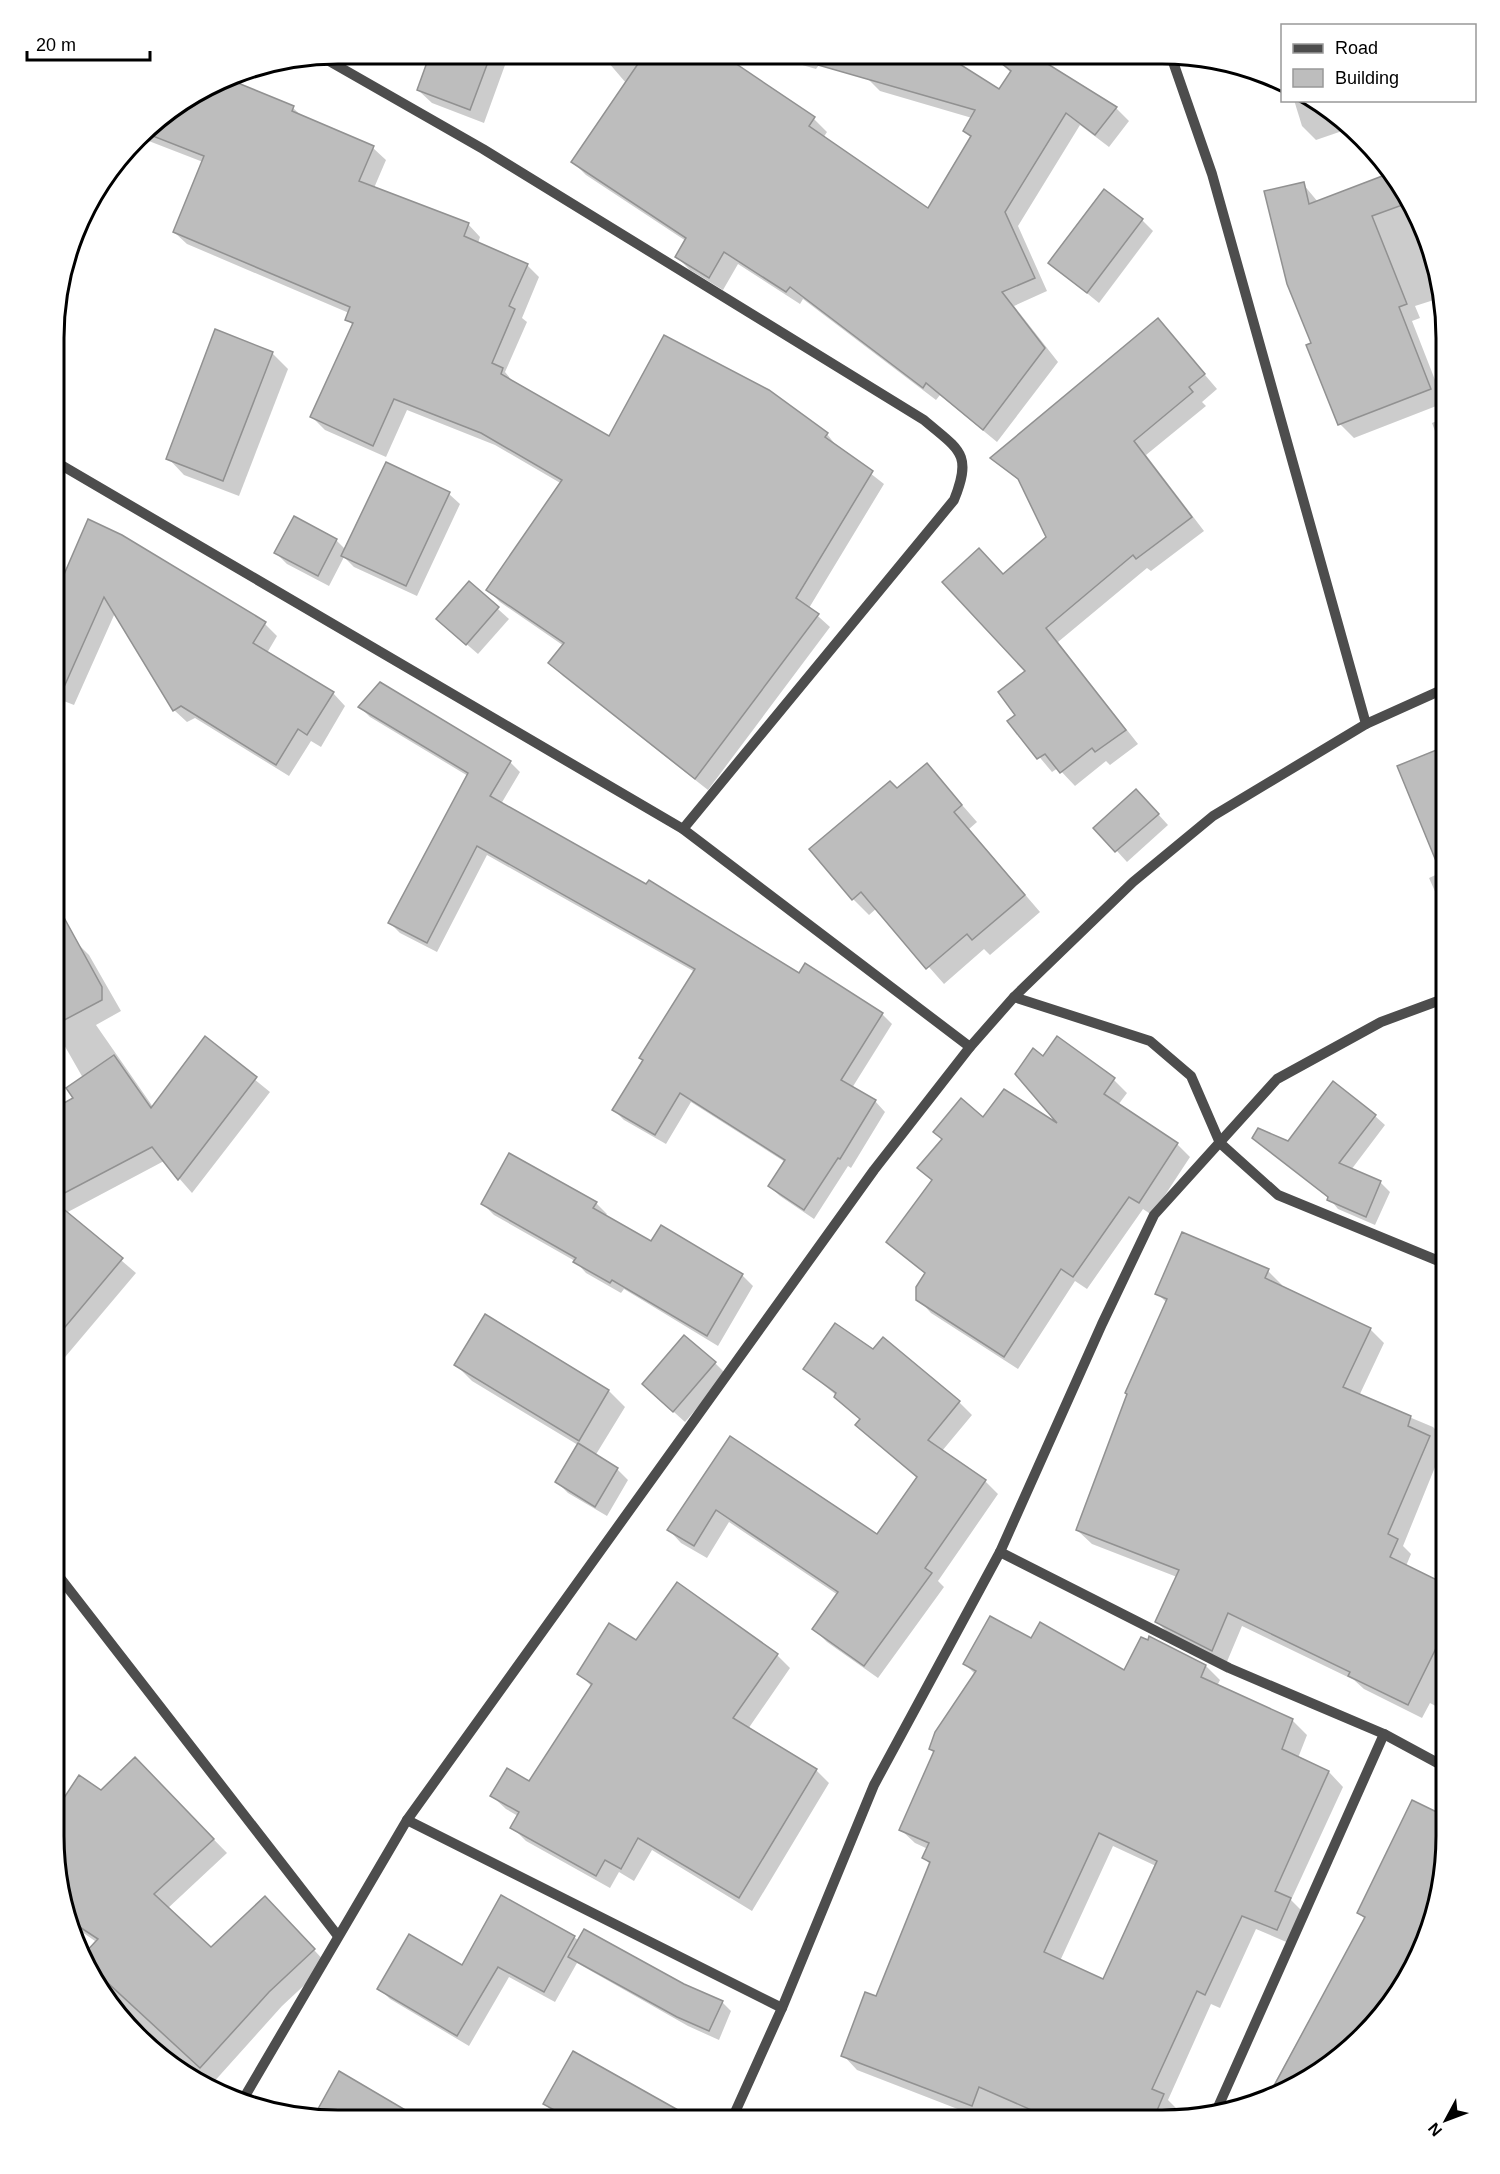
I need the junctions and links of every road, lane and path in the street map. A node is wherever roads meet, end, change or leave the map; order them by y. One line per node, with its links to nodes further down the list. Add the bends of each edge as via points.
1 (335, 64): 6 (street, via 483,149 924,420 959,450 964,474 954,500)
2 (1175, 65): 5 (street, via 1212,174)
3 (64, 467): 6 (street)
4 (1436, 692): 5 (street)
5 (1366, 724): 7 (street, via 1213,816 1133,882)
6 (683, 829): 9 (street)
7 (1014, 997): 9 (street); 10 (street, via 1150,1041 1191,1076)
8 (1436, 1002): 10 (street, via 1381,1022 1277,1079)
9 (970, 1047): 16 (street, via 867,1179)
10 (1220, 1143): 11 (street, via 1278,1195); 12 (street, via 1154,1215)
11 (1436, 1260)
12 (1000, 1552): 14 (street, via 1229,1668); 18 (street, via 874,1785)
13 (64, 1583): 17 (street)
14 (1384, 1734): 15 (street); 20 (street)
15 (1436, 1762)
16 (407, 1820): 17 (street); 18 (street)
17 (338, 1936): 19 (street)
18 (782, 2008): 21 (street)
19 (247, 2094)
20 (1220, 2103)
21 (736, 2110)

